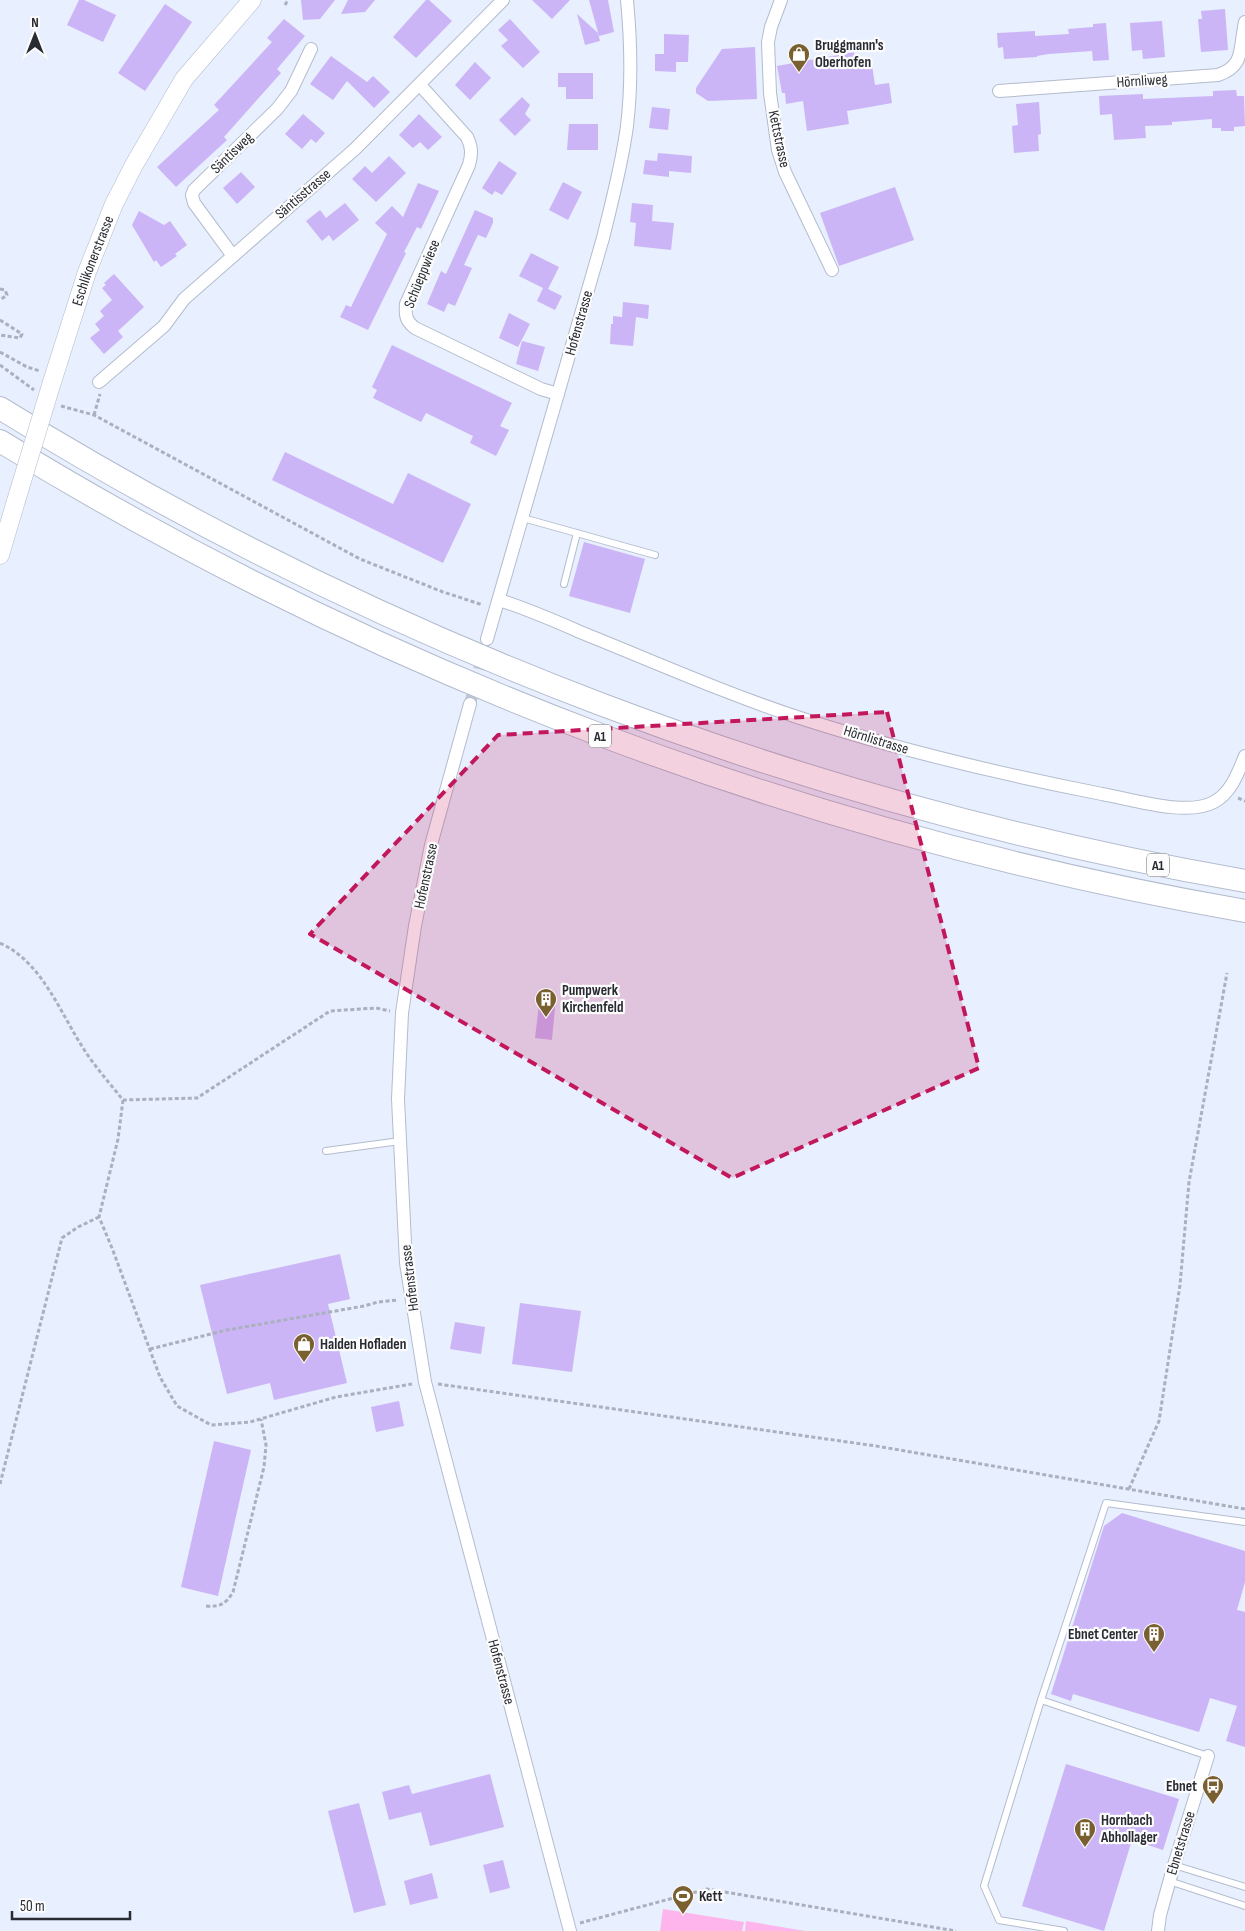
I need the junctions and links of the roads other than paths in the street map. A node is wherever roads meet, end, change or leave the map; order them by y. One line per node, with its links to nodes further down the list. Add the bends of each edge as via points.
1 (252, 0): 17 (main road, Eschlikonerstrasse, bridge, via 184,79 114,204 87,272)
2 (503, 0): 7 (street, Säntisstrasse)
3 (627, 0): 12 (street, Hofenstrasse, via 631,75 619,174)
4 (781, 0): 10 (street, Kettstrasse, via 768,42 770,93 778,150 785,172)
5 (1245, 22): 8 (street, Hörnliweg, via 1243,52 1231,72)
6 (311, 48): 9 (street, Säntisweg, via 291,91 277,109 192,195 194,203)
7 (420, 85): 9 (street, Säntisstrasse, via 355,149); 12 (street, Schüeppwiese, via 467,137 472,156 406,304 408,322 523,380)
8 (999, 91)
9 (233, 256): 11 (street, Säntisstrasse, via 184,299 164,326)
10 (832, 270)
11 (99, 382)
12 (558, 394): 15 (street, Hofenstrasse)
13 (0, 408): 24 (highway, A1, via 150,496 298,573 451,645 601,705 802,774 929,811 1081,849)
14 (0, 441): 25 (highway, A1, via 127,516 280,596 440,671 592,732 794,803 929,842 1067,876)
15 (523, 518): 16 (lane); 20 (street, Hofenstrasse)
16 (577, 533): 18 (lane); 19 (lane)
17 (0, 555)
18 (655, 555)
19 (564, 584)
20 (497, 605): 21 (street, Hofenstrasse); 23 (street, Hörnlistrasse, via 800,718 1029,780 1186,808 1213,802 1226,792)
21 (487, 639)
22 (470, 704): 26 (street, Hofenstrasse, via 431,845 415,926 402,1013 398,1099)
23 (1245, 756)
24 (1245, 881)
25 (1245, 911)
26 (400, 1141): 27 (lane); 35 (street, Hofenstrasse, via 406,1263 425,1382)
27 (326, 1151)
28 (1245, 1522): 29 (lane, via 1106,1503)
29 (1041, 1700): 30 (lane); 36 (lane, via 984,1886 999,1920)
30 (1208, 1756): 31 (street, Ebnetstrasse)
31 (1174, 1864): 32 (street, Ebnetstrasse); 33 (lane)
32 (1169, 1882): 34 (lane); 37 (street, Ebnetstrasse)
33 (1245, 1887)
34 (1245, 1906)
35 (569, 1928)
36 (1064, 1931)
37 (1158, 1931)

